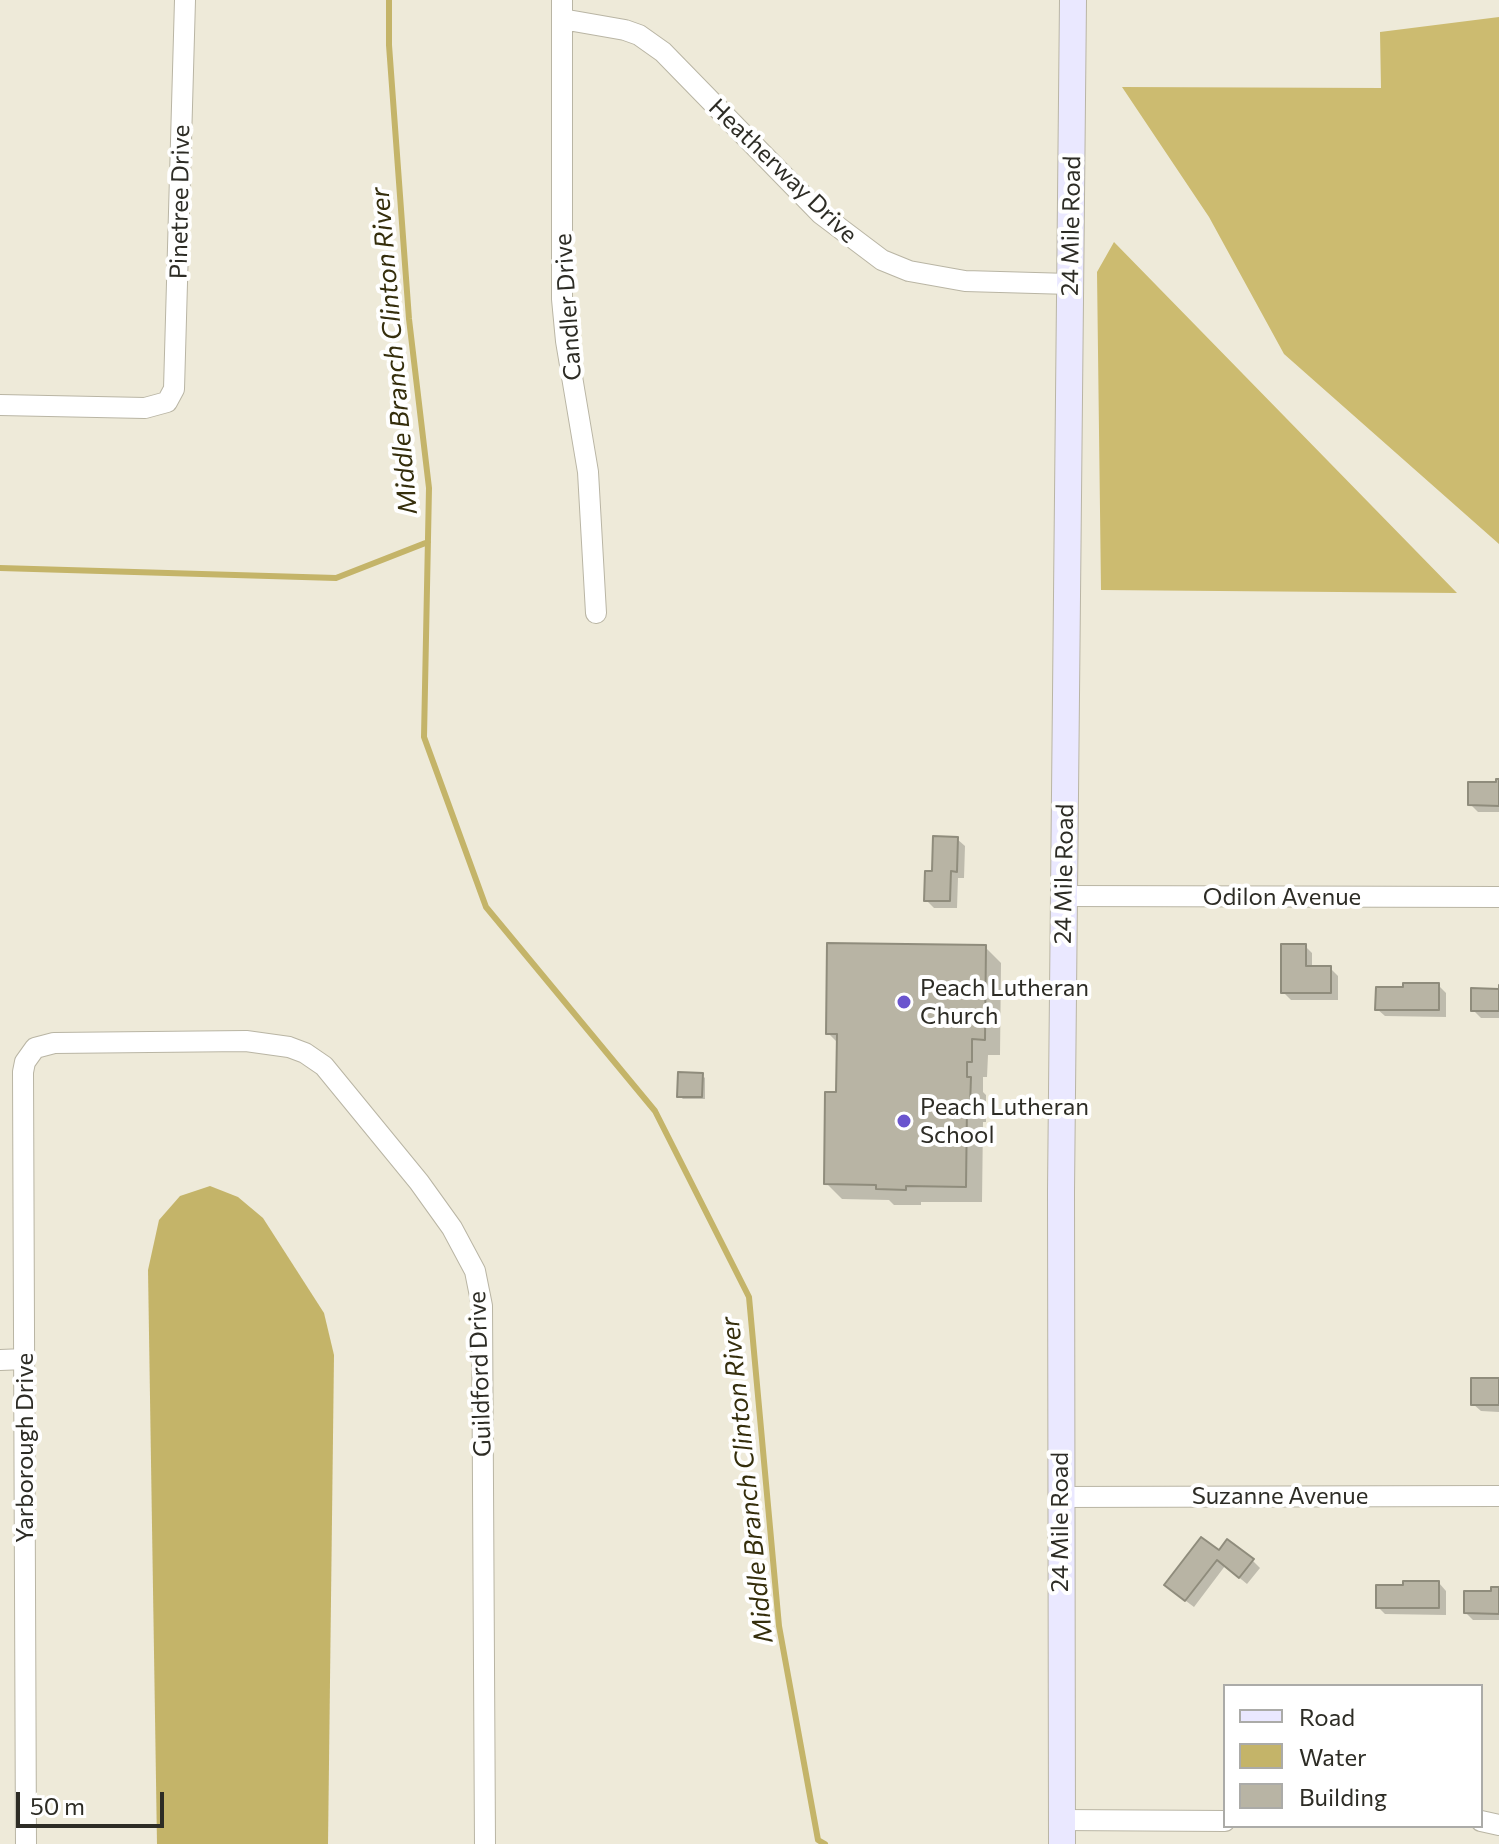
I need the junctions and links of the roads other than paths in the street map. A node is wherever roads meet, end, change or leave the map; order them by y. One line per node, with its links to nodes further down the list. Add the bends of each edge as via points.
1 (185, 0): 5 (street, Pinetree Drive, via 176,381 167,402 145,408)
2 (1073, 0): 4 (street, 24 Mile Road)
3 (562, 10): 4 (street, Heatherway Drive, via 639,35 663,52 821,214 882,260 909,271 965,281); 6 (street, Candler Drive, via 562,299 588,472)
4 (1070, 284): 7 (street, 24 Mile Road)
5 (0, 405)
6 (596, 613)
7 (1064, 896): 8 (street, Odilon Avenue); 13 (street, 24 Mile Road)
8 (1499, 897)
9 (30, 1053): 10 (street, Yarborough Drive, via 23,1072); 17 (street, Guildford Drive, via 54,1043 246,1041 305,1053 338,1080 419,1182 469,1257 482,1306)
10 (25, 1359): 11 (street); 16 (street, Yarborough Drive)
11 (0, 1360)
12 (1499, 1496): 13 (street, Suzanne Avenue)
13 (1060, 1497): 15 (street, 24 Mile Road)
14 (1223, 1821): 15 (street)
15 (1061, 1832)
16 (26, 1844)
17 (485, 1844)

